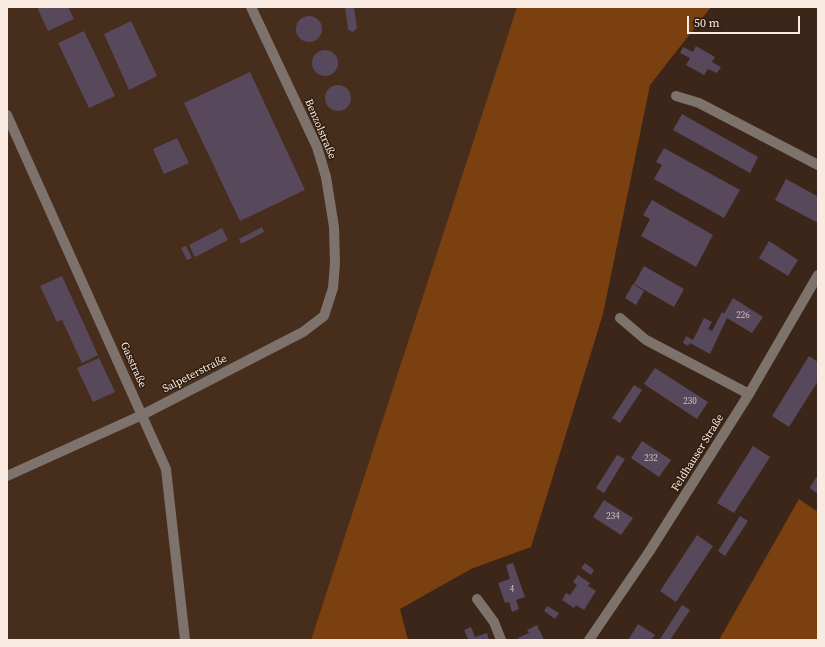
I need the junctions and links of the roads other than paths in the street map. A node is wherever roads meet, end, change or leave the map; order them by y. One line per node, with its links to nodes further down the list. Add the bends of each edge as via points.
1 (251, 7): 6 (street, Benzolstraße, via 317,147 326,177 334,227 335,263 333,288)
2 (676, 96): 4 (street, via 698,103)
3 (7, 115): 9 (street, Gasstraße)
4 (818, 165)
5 (818, 274): 8 (street, Feldhauser Straße)
6 (324, 316): 9 (street, Salpeterstraße, via 303,332)
7 (620, 318): 8 (street, via 646,340)
8 (749, 394): 14 (street, Feldhauser Straße, via 649,552)
9 (142, 414): 10 (street, Salpeterstraße); 12 (street, Gasstraße, via 166,469)
10 (7, 476)
11 (477, 599): 13 (street, via 494,622)
12 (185, 640)
13 (501, 640)
14 (589, 640)

